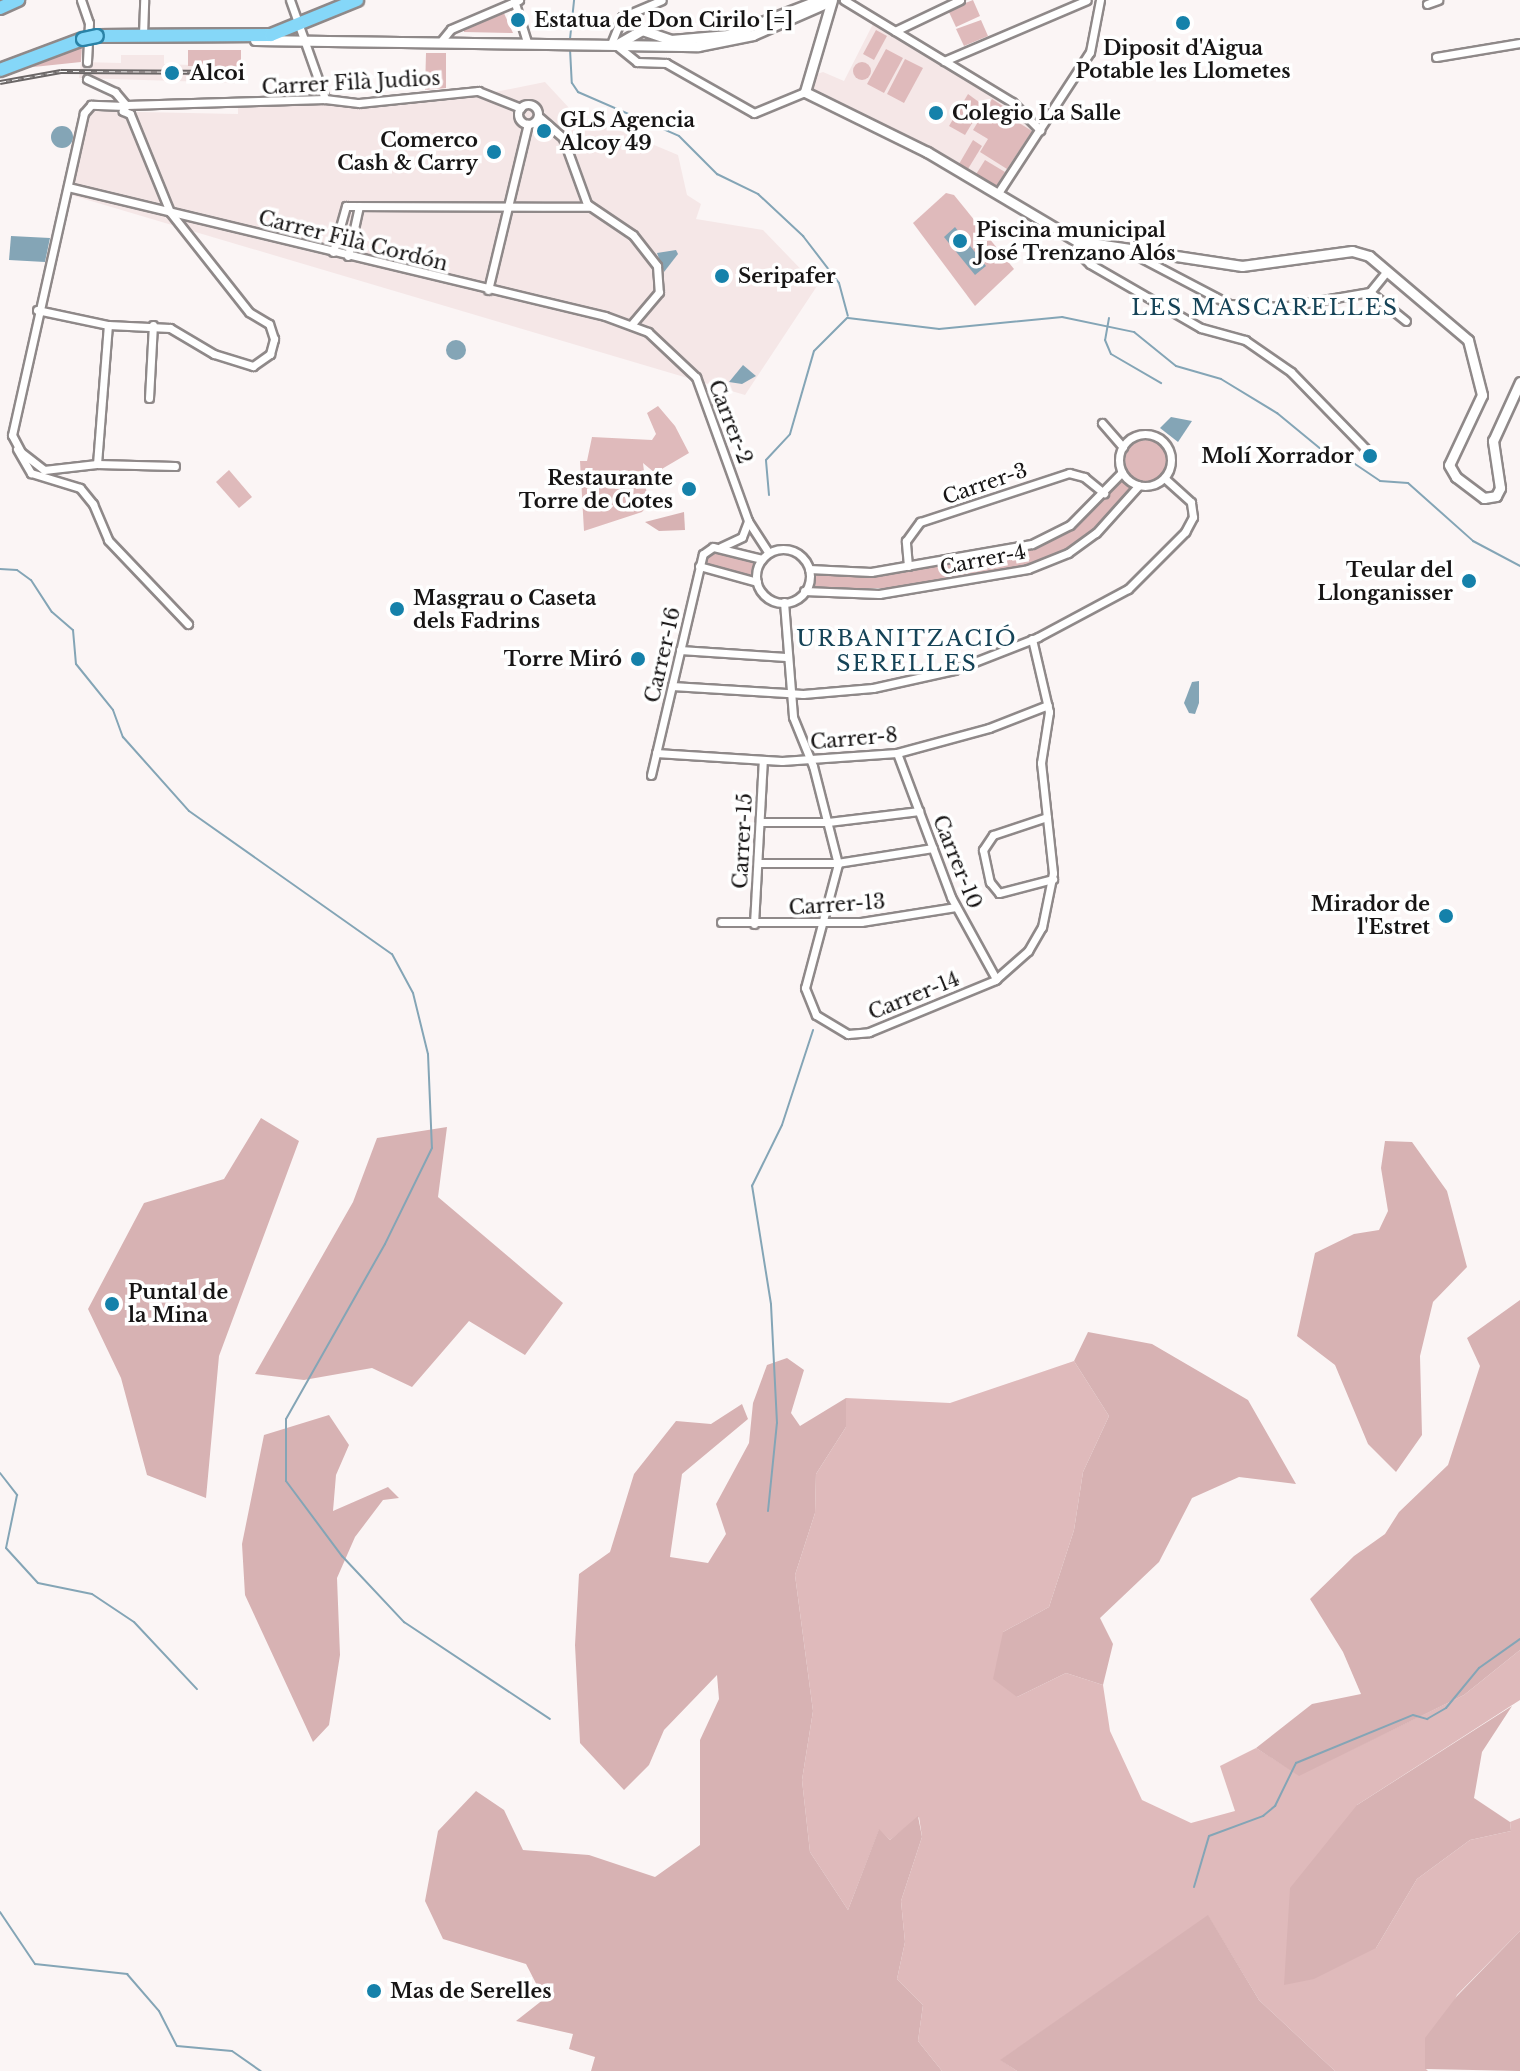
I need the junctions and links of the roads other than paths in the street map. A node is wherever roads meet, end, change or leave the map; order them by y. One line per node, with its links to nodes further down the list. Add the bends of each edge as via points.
1 (18, 0): 16 (main road)
2 (81, 0): 33 (street, via 89,23)
3 (144, 0): 21 (street)
4 (290, 0): 17 (street)
5 (357, 0): 17 (main road)
6 (662, 0): 27 (street, via 620,19)
7 (816, 0): 19 (street, via 720,37 671,40)
8 (833, 0): 28 (street, via 737,40); 36 (street)
9 (844, 0): 18 (street)
10 (960, 0): 18 (street)
11 (1087, 0): 32 (street)
12 (1100, 0): 42 (street, via 1090,52)
13 (1438, 0): 15 (street)
14 (516, 1): 23 (street, via 451,29); 26 (street)
15 (1427, 4)
16 (0, 8)
17 (300, 25): 22 (main road, via 271,35); 25 (street)
18 (895, 31): 32 (street)
19 (654, 33): 20 (street); 28 (street)
20 (634, 34): 27 (street); 29 (street)
21 (143, 35): 22 (main road); 34 (main road, bridge, via 83,39)
22 (208, 36): 25 (street)
23 (442, 40): 25 (street); 26 (street)
24 (1519, 40): 30 (street)
25 (306, 42): 37 (street)
26 (532, 42): 27 (street)
27 (613, 45): 29 (street)
28 (664, 47): 29 (street); 31 (street)
29 (630, 51): 31 (street)
30 (1436, 57)
31 (653, 60): 36 (street, via 754,113)
32 (944, 61): 42 (street, via 1012,102)
33 (87, 62)
34 (0, 70)
35 (87, 79): 38 (street, via 93,87 115,92)
36 (805, 92): 44 (street)
37 (325, 99): 38 (street, Carrer Filà Judios); 39 (street, Carrer Filà Judios, via 359,103 478,91)
38 (128, 107): 43 (street, Carrer Filà Judios, via 91,105 84,113); 48 (street)
39 (521, 108): 40 (street, via 533,106); 41 (street, via 519,118)
40 (538, 116): 41 (street); 46 (street, via 563,138)
41 (528, 124): 47 (street)
42 (1040, 130): 44 (street)
43 (68, 187): 48 (street, Carrer Filà Cordón); 56 (street)
44 (998, 193): 49 (street)
45 (359, 206): 47 (street); 50 (street, via 348,206); 52 (street)
46 (589, 207): 47 (street); 58 (street, via 637,239 658,270 657,295)
47 (506, 209): 54 (street)
48 (170, 212): 50 (street, Carrer Filà Cordón); 60 (street, via 249,312 269,324 274,339 270,354 253,366)
49 (1077, 241): 51 (street); 66 (street, via 1077,251 1090,264 1201,328 1245,340 1291,372)
50 (333, 252): 52 (street, Carrer Filà Cordón)
51 (1130, 252): 53 (street, via 1255,267 1355,251); 55 (street, via 1232,305 1282,307)
52 (348, 256): 54 (street, Carrer Filà Cordón)
53 (1387, 271): 55 (street); 61 (street, via 1462,332 1477,364 1480,403 1449,465 1484,498 1496,496 1500,488 1493,441)
54 (488, 290): 58 (street, Carrer Filà Cordón)
55 (1370, 292): 57 (street)
56 (37, 310): 59 (street); 64 (street)
57 (1406, 321)
58 (632, 324): 73 (street, Carrer-2, via 661,341 696,377)
59 (108, 325): 60 (street); 67 (street)
60 (153, 325): 62 (street)
61 (1520, 382)
62 (149, 398)
63 (1102, 423): 65 (street)
64 (12, 435): 67 (street, via 21,452 44,470); 82 (street, via 31,473 80,488 108,540)
65 (1123, 447): 69 (street); 70 (street, via 1142,435 1164,442 1171,463)
66 (1365, 448)
67 (97, 464): 68 (street)
68 (175, 466)
69 (1122, 472): 71 (street); 72 (street, Carrer-4)
70 (1164, 478): 71 (street); 83 (street, via 1191,502 1193,517 1185,532 1128,589)
71 (1139, 485): 80 (street, Carrer-4, via 1096,533 1068,553 1028,569 879,594)
72 (1104, 493): 77 (street, Carrer-4, via 1070,525 1032,544); 77 (street, Carrer-3, via 1069,473 920,522 906,538)
73 (748, 521): 74 (street, Carrer-16, via 742,537); 75 (street, Carrer-2)
74 (716, 547): 75 (street); 76 (street, Carrer-16)
75 (765, 556): 78 (street, via 793,551); 79 (street)
76 (699, 566): 79 (street); 84 (street, Carrer-16)
77 (908, 566): 78 (street, Carrer-4, via 860,572)
78 (809, 569): 80 (street)
79 (757, 582): 81 (street, via 767,597)
80 (804, 591): 81 (street)
81 (784, 602): 85 (street, Carrer-14)
82 (188, 624)
83 (1032, 639): 87 (street, via 934,676 873,688); 88 (street, Carrer-14)
84 (680, 650): 85 (street); 86 (street, Carrer-16)
85 (786, 657): 87 (street, Carrer-14)
86 (672, 686): 87 (street); 89 (street, Carrer-16)
87 (789, 694): 91 (street, Carrer-14)
88 (1048, 705): 90 (street, Carrer-8, via 989,728); 95 (street, Carrer-14, via 1041,763)
89 (656, 753): 92 (street, Carrer-8); 93 (street, Carrer-16)
90 (897, 753): 91 (street, Carrer-8); 94 (street, Carrer-10)
91 (810, 759): 92 (street, Carrer-8); 97 (street, Carrer-14)
92 (763, 760): 96 (street, Carrer-15)
93 (651, 775)
94 (919, 811): 97 (street); 98 (street, Carrer-10)
95 (1047, 817): 101 (street, Carrer-14); 101 (street, via 993,835 983,850 990,882 999,893)
96 (760, 822): 97 (street); 99 (street, Carrer-15)
97 (828, 822): 100 (street, Carrer-14)
98 (933, 848): 100 (street); 102 (street, Carrer-10)
99 (758, 863): 100 (street); 104 (street, Carrer-15)
100 (837, 863): 105 (street, Carrer-14)
101 (1053, 879): 106 (street, Carrer-14, via 1046,917 1033,943)
102 (956, 907): 105 (street, Carrer-13); 106 (street, Carrer-10)
103 (721, 922): 104 (street, Carrer-13)
104 (754, 924): 105 (street, Carrer-13)
105 (822, 924): 106 (street, Carrer-14, via 805,988 810,1008 837,1031 869,1032)
106 (996, 979)

